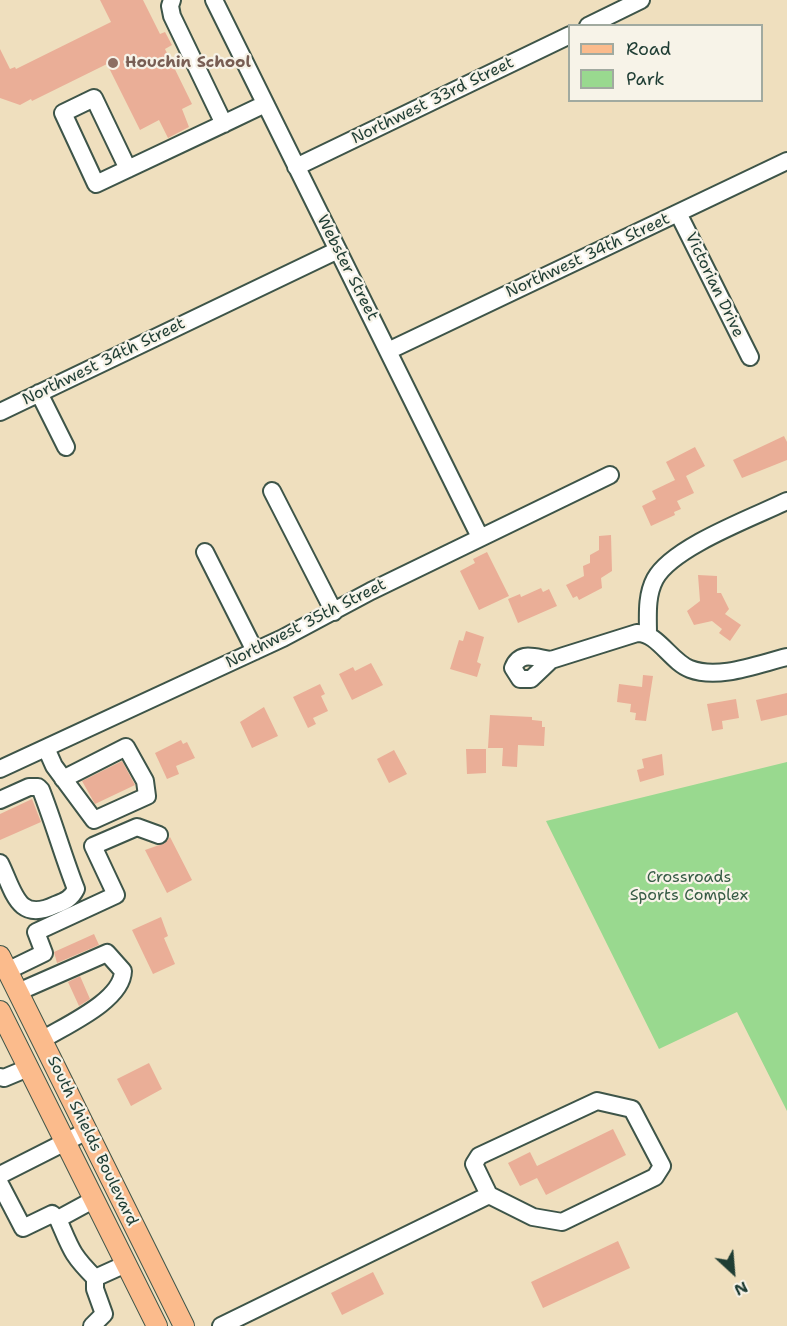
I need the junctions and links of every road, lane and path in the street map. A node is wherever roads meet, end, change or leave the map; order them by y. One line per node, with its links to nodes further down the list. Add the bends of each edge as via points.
1 (172, 0): 7 (street, via 172,16)
2 (214, 0): 6 (street, Webster Street)
3 (641, 0): 4 (street)
4 (592, 24)
5 (568, 35): 9 (street, Northwest 33rd Street)
6 (266, 104): 7 (street); 9 (street, Webster Street)
7 (224, 124): 10 (street)
8 (787, 161): 11 (street, Northwest 34th Street)
9 (297, 167): 12 (street, Webster Street)
10 (128, 169): 10 (street, via 96,184 63,113 94,98)
11 (678, 213): 13 (street, Northwest 34th Street); 14 (street, Victorian Drive)
12 (338, 249): 13 (street, Webster Street); 15 (street, Northwest 34th Street)
13 (388, 351): 21 (street, Webster Street)
14 (750, 357)
15 (39, 393): 16 (street, Northwest 34th Street); 17 (street)
16 (0, 412)
17 (66, 447)
18 (610, 475): 21 (street, Northwest 35th Street)
19 (272, 491): 23 (street)
20 (787, 501): 24 (street, via 670,560 654,580)
21 (480, 537): 23 (street, Northwest 35th Street)
22 (205, 552): 25 (street)
23 (334, 612): 25 (street, Northwest 35th Street)
24 (648, 634): 26 (street, via 672,658 699,672 720,672); 27 (street, via 637,633)
25 (255, 651): 28 (street, Northwest 35th Street)
26 (787, 657)
27 (550, 660)
28 (46, 748): 29 (street, Northwest 35th Street); 30 (street)
29 (0, 769)
30 (63, 779): 30 (street, via 94,820 147,796 145,781 126,747)
31 (0, 800): 33 (street, via 29,787 41,790 76,889 72,898 40,912 29,911 20,905)
32 (159, 835): 34 (street, via 137,827 93,846 116,895 36,932 44,953)
33 (0, 865)
34 (4, 964): 35 (main road, South Shields Boulevard)
35 (18, 992): 37 (main road, South Shields Boulevard); 37 (street, via 107,952 123,971 122,981 111,997)
36 (3, 1023): 38 (main road, South Shields Boulevard)
37 (42, 1040): 40 (main road, South Shields Boulevard)
38 (28, 1068): 39 (street); 41 (main road, South Shields Boulevard)
39 (0, 1077)
40 (87, 1131): 41 (street); 51 (main road, South Shields Boulevard)
41 (65, 1143): 42 (street); 45 (main road, South Shields Boulevard)
42 (0, 1174)
43 (0, 1184): 46 (street, via 23,1228 52,1214)
44 (489, 1195): 44 (street, via 533,1217 562,1222 655,1178 662,1166 632,1109 597,1101 479,1156 474,1164); 52 (street)
45 (93, 1200): 46 (street); 47 (main road, South Shields Boulevard)
46 (58, 1218): 48 (street, via 68,1246)
47 (126, 1264): 48 (street); 50 (main road, South Shields Boulevard)
48 (95, 1278): 49 (street)
49 (98, 1320)
50 (157, 1326)
51 (184, 1326)
52 (221, 1326)

